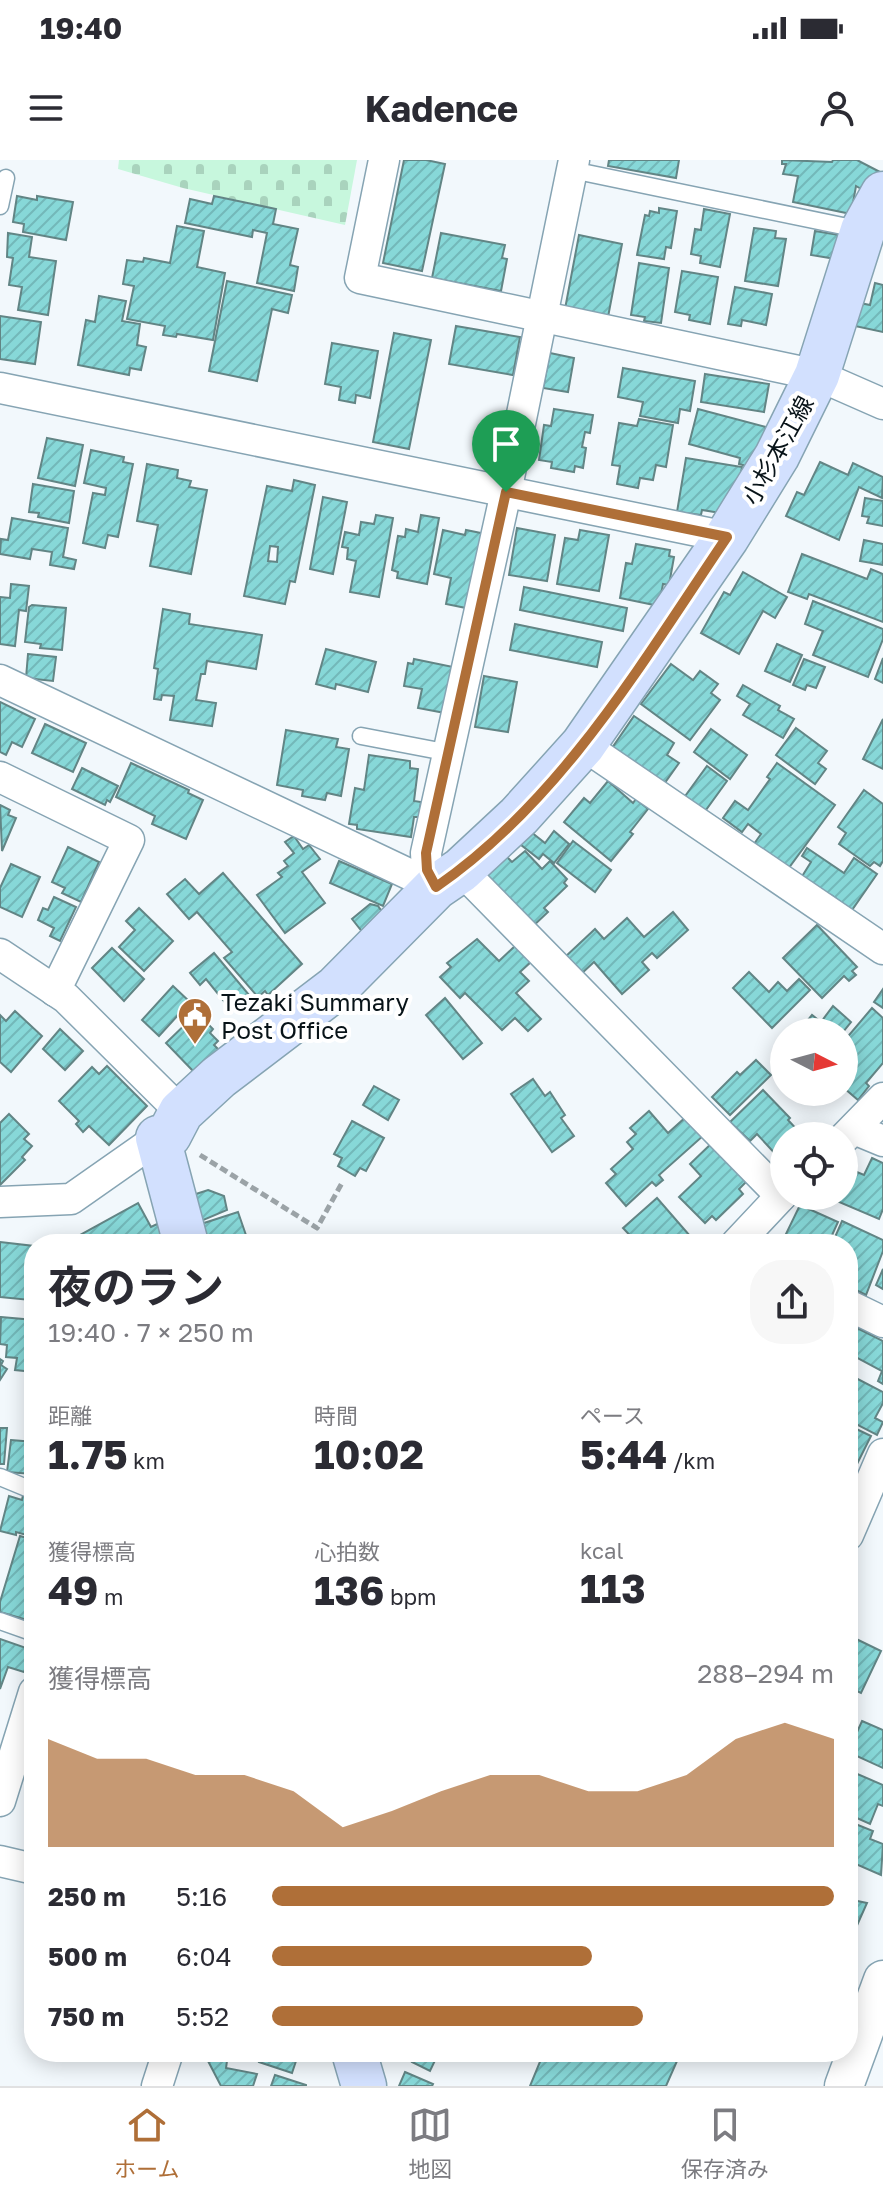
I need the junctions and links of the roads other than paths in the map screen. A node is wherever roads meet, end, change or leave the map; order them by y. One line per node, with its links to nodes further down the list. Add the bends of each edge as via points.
1 (384, 160): 6 (street, via 360,278)
2 (573, 165): 5 (lane); 6 (street)
3 (6, 178): 4 (lane)
4 (0, 206)
5 (873, 212): 7 (main road, 小杉本江線)
6 (541, 315): 7 (street); 10 (street)
7 (817, 375): 9 (street); 11 (main road, 小杉本江線, via 777,456)
8 (0, 388): 10 (street)
9 (883, 404)
10 (506, 492): 11 (street); 15 (street)
11 (727, 537): 14 (main road, 小杉本江線)
12 (0, 680): 17 (street)
13 (361, 736): 15 (lane)
14 (583, 745): 17 (main road, 小杉本江線, via 519,816); 18 (street)
15 (450, 753): 17 (street, via 426,853 427,870)
16 (0, 777): 20 (street, via 129,840)
17 (449, 879): 23 (main road, 小杉本江線, via 336,988 219,1077); 26 (street)
18 (883, 949)
19 (0, 954): 20 (street)
20 (55, 991): 23 (street)
21 (883, 1098): 22 (street)
22 (858, 1124)
23 (169, 1128): 27 (street, via 71,1199); 29 (main road)
24 (858, 1136): 25 (street)
25 (883, 1141)
26 (770, 1182)
27 (0, 1202)
28 (770, 1208): 30 (street)
29 (185, 1234)
30 (745, 1234)
31 (858, 1310): 32 (street)
32 (883, 1322)
33 (883, 1454): 36 (street)
34 (0, 1477): 35 (lane)
35 (24, 1487)
36 (865, 1496)
37 (0, 1621): 38 (lane)
38 (24, 1629)
39 (24, 1724): 40 (street)
40 (0, 1801)
41 (0, 1861): 42 (street)
42 (24, 1867)
43 (883, 1980): 44 (street)
44 (864, 2043)
45 (165, 2062): 48 (street)
46 (357, 2062): 49 (main road)
47 (855, 2062): 50 (street)
48 (157, 2086)
49 (364, 2086)
50 (844, 2086)

